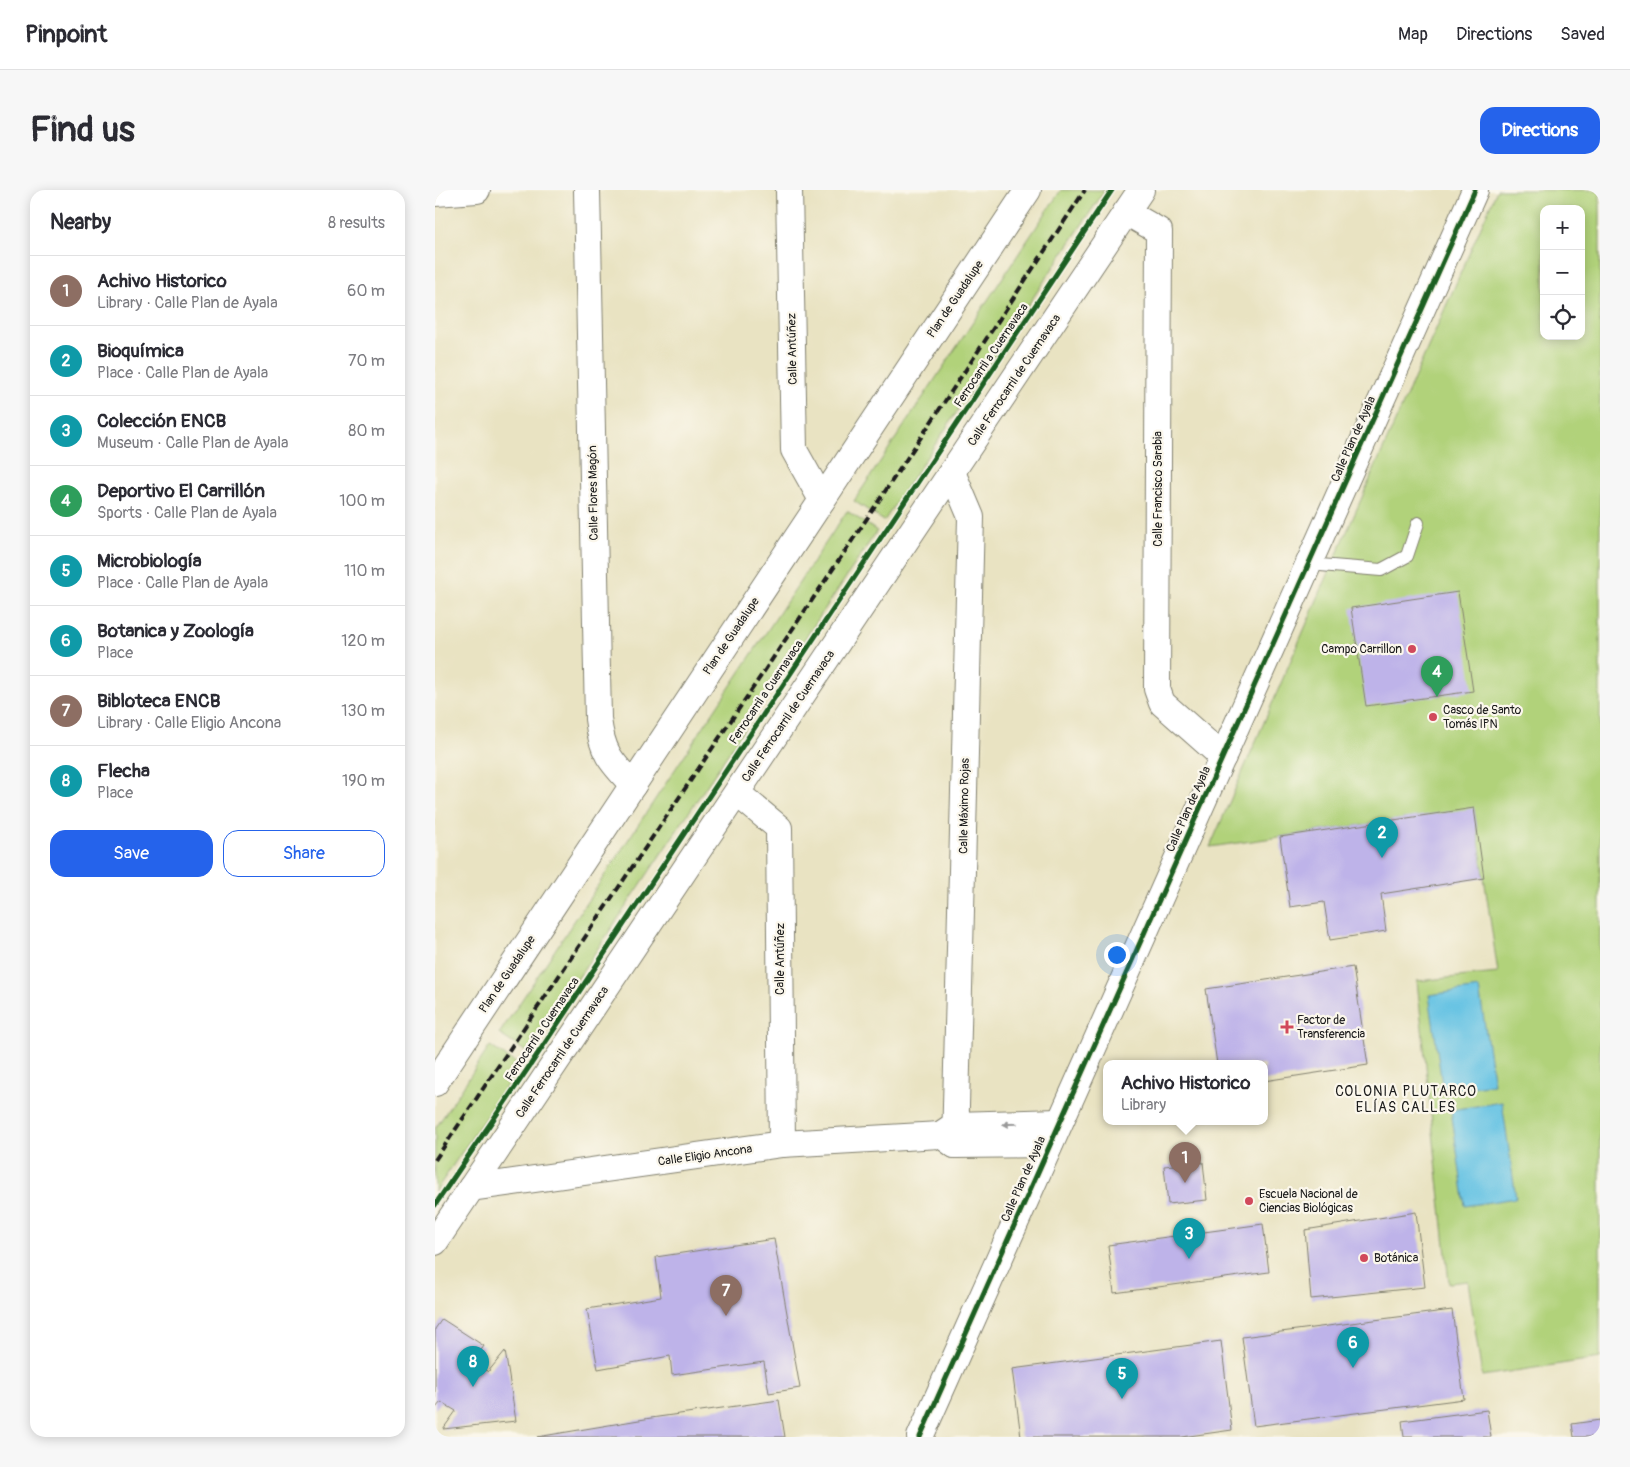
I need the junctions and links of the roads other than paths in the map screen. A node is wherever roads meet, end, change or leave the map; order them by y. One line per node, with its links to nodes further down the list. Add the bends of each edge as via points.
1 (477, 190): 7 (street)
2 (587, 190): 14 (street, Calle Flores Magón, via 598,719 607,756)
3 (789, 190): 10 (street, Calle Antúñez, via 794,450)
4 (1028, 190): 10 (street, Plan de Guadalupe)
5 (1141, 190): 8 (street, Calle Ferrocarril de Cuernavaca)
6 (1475, 190): 12 (street, Calle Plan de Ayala)
7 (435, 193)
8 (1126, 212): 9 (street, Calle Ferrocarril de Cuernavaca); 13 (street, Calle Francisco Sarabia, via 1159,231 1157,689 1162,703)
9 (952, 472): 15 (street, Calle Ferrocarril de Cuernavaca); 18 (street, Calle Máximo Rojas, via 971,517)
10 (822, 500): 14 (street, Plan de Guadalupe)
11 (1418, 523): 12 (lane, via 1407,556 1381,570)
12 (1308, 564): 13 (street, Calle Plan de Ayala)
13 (1223, 757): 17 (street, Calle Plan de Ayala)
14 (633, 785): 16 (street, Plan de Guadalupe)
15 (737, 793): 19 (street, Calle Antúñez, via 779,828); 20 (street, Calle Ferrocarril de Cuernavaca)
16 (435, 1083)
17 (1054, 1133): 18 (street, Calle Eligio Ancona); 22 (street, Calle Plan de Ayala)
18 (950, 1135): 19 (street, Calle Eligio Ancona)
19 (782, 1144): 20 (street, Calle Eligio Ancona)
20 (471, 1188): 21 (street, Calle Ferrocarril de Cuernavaca)
21 (435, 1242)
22 (920, 1437)

